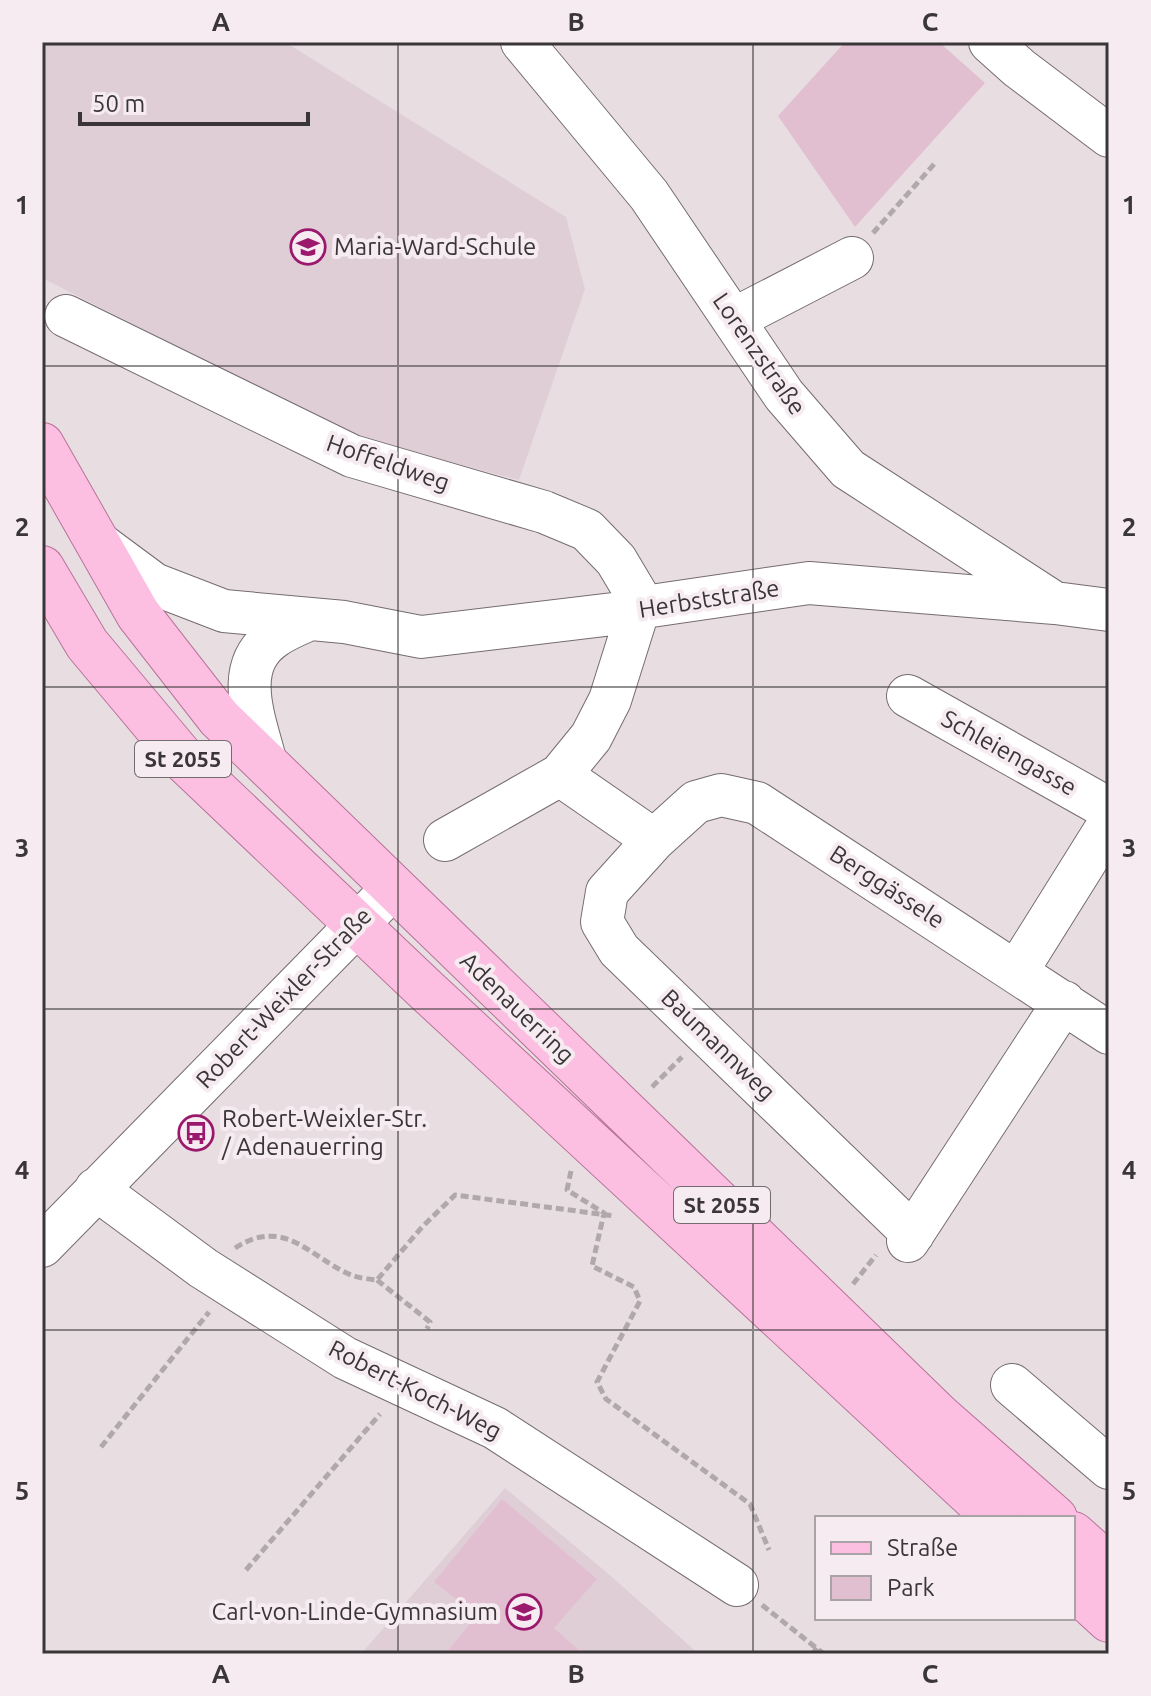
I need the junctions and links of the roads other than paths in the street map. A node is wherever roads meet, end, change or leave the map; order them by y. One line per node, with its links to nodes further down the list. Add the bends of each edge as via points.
1 (522, 42): 6 (street, Lorenzstraße, via 649,195)
2 (990, 42): 3 (street)
3 (1109, 136)
4 (852, 258): 6 (street)
5 (66, 316): 11 (street, Hoffeldweg, via 352,456 544,512 587,530 616,560)
6 (734, 319): 10 (street, Lorenzstraße, via 784,395 848,469)
7 (42, 445): 8 (main road, Adenauerring / St 2055)
8 (96, 541): 13 (street, Herbststraße, via 154,584 224,611); 15 (main road, Adenauerring / St 2055, via 138,614 219,718)
9 (42, 568): 23 (main road, Adenauerring / St 2055, via 87,644 185,761)
10 (1055, 603): 11 (street, Herbststraße, via 809,583); 12 (street, Herbststraße)
11 (641, 609): 13 (street, Herbststraße, via 421,637); 16 (street, via 610,700 591,737)
12 (1109, 610)
13 (310, 619): 15 (street, via 274,636 255,656 248,678)
14 (908, 696): 18 (street, Schleiengasse)
15 (266, 764): 22 (main road, Adenauerring / St 2055)
16 (560, 775): 20 (street); 21 (street)
17 (757, 803): 21 (street, Baumannweg, via 721,795 696,802); 24 (street, Berggässele)
18 (1109, 809)
19 (1109, 824): 24 (street)
20 (445, 840)
21 (654, 840): 25 (street, Baumannweg, via 607,892 602,922 619,950 907,1232)
22 (393, 888): 23 (street, Robert-Weixler-Straße); 32 (main road, Adenauerring / St 2055, via 939,1416)
23 (356, 923): 27 (street, Robert-Weixler-Straße); 31 (main road, Adenauerring / St 2055)
24 (1017, 971): 25 (street)
25 (1064, 1002): 26 (street)
26 (1109, 1033)
27 (96, 1189): 28 (street, Robert-Weixler-Straße); 35 (street, Robert-Koch-Weg, via 216,1278 345,1358 495,1428)
28 (42, 1246)
29 (1012, 1385): 30 (street)
30 (1109, 1468)
31 (994, 1516)
32 (1053, 1516)
33 (1075, 1536): 34 (main road)
34 (1109, 1566)
35 (737, 1585)
36 (1075, 1589): 37 (main road)
37 (1109, 1620)

